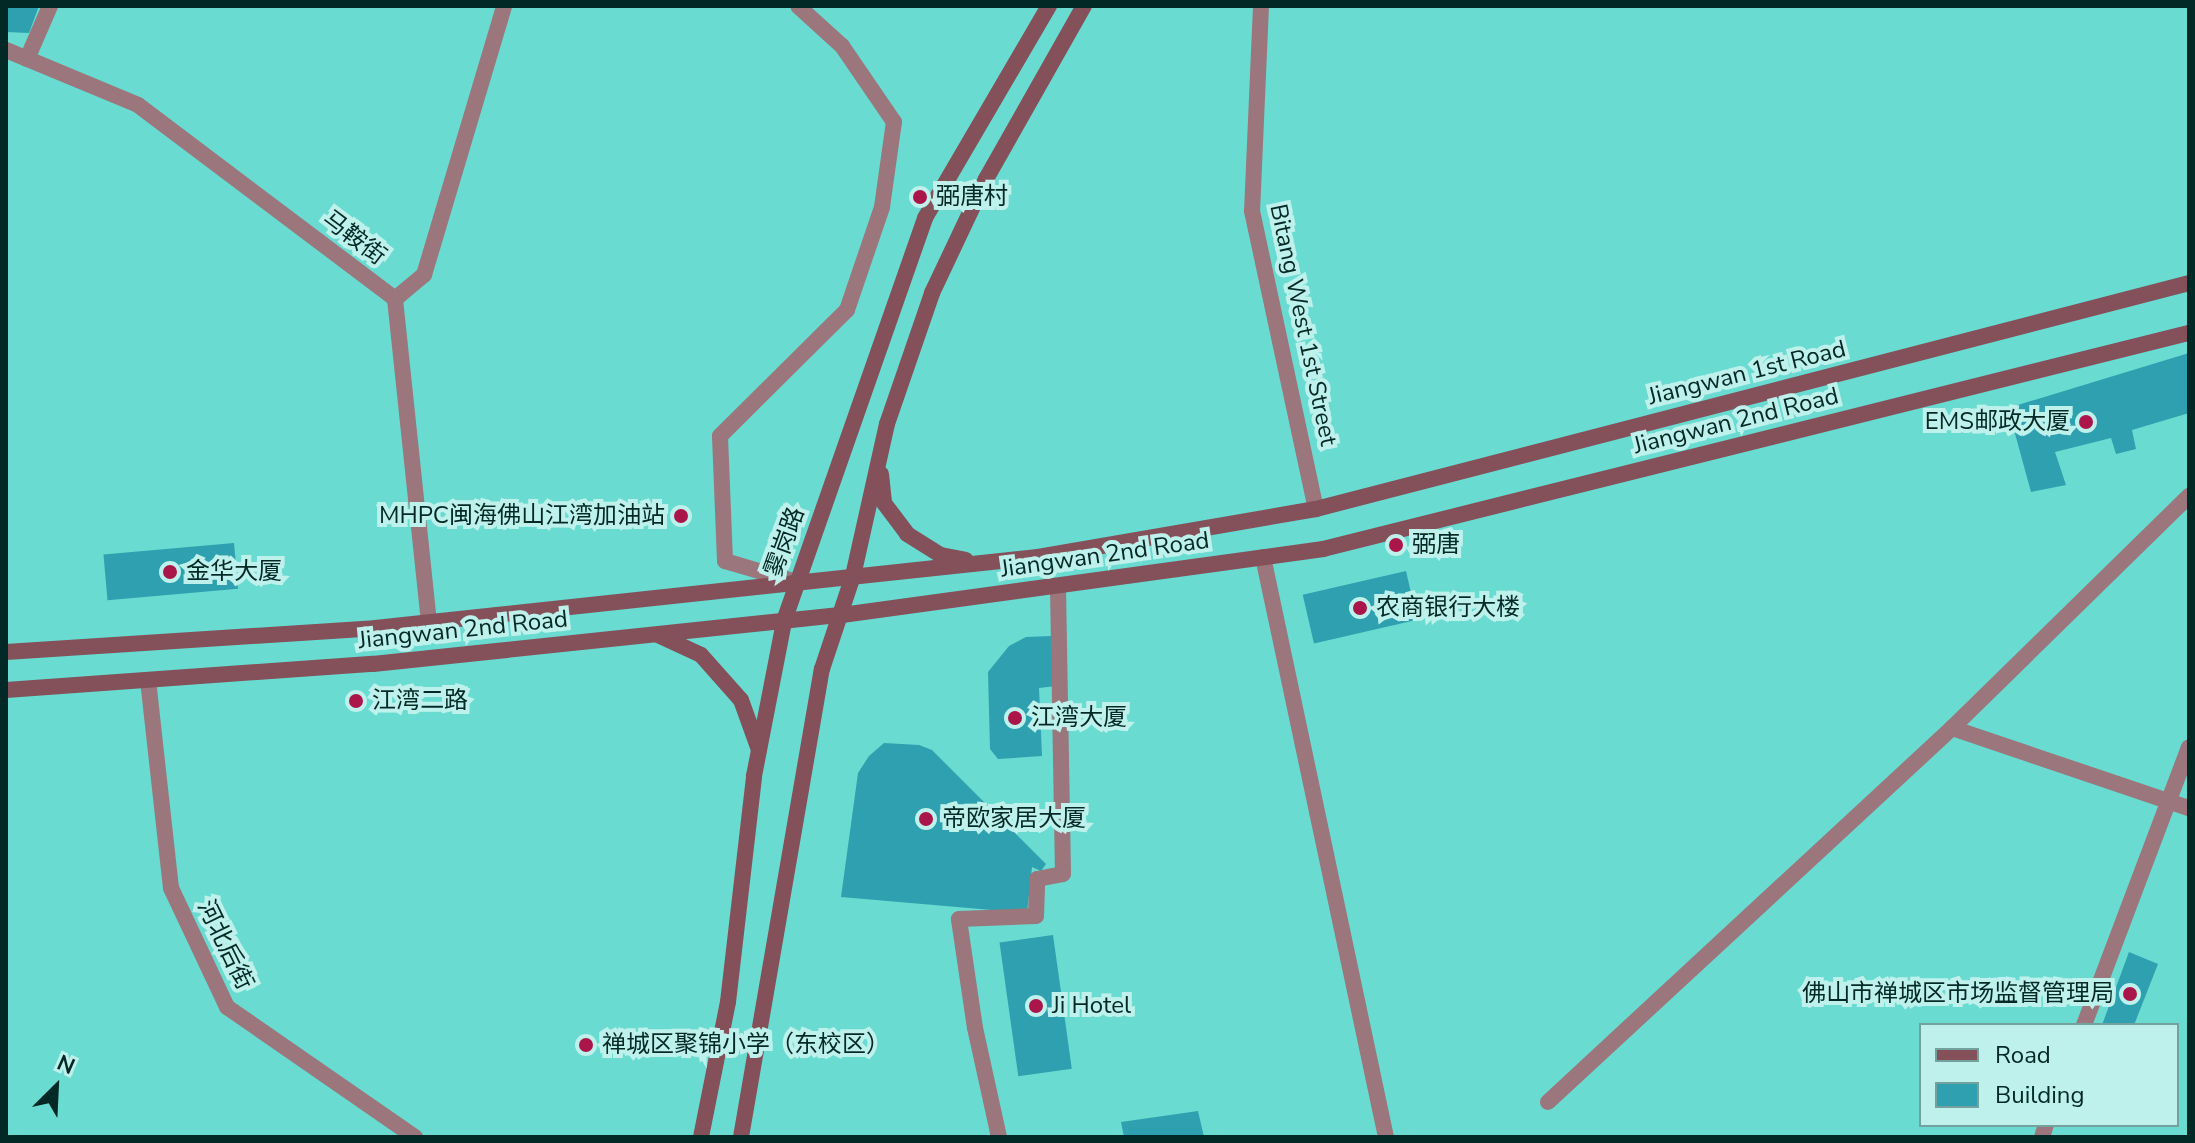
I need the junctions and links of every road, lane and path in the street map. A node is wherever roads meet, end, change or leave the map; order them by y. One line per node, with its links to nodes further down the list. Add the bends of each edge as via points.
1 (50, 6): 8 (street)
2 (504, 6): 10 (street, via 424,275)
3 (798, 6): 18 (street, via 842,46 894,122 882,207 847,310 720,436 725,561)
4 (1049, 6): 18 (main road, 雾岗路, via 925,218)
5 (1084, 6): 12 (main road, via 986,179 932,293)
6 (1261, 6): 14 (street, Bitang West 1st Street, via 1252,211)
7 (6, 50): 8 (street, 马鞍街)
8 (27, 59): 10 (street, 马鞍街, via 138,105)
9 (2189, 283): 14 (main road, Jiangwan 1st Road)
10 (395, 299): 22 (street, 马鞍街)
11 (2189, 333): 15 (main road, Jiangwan 2nd Road, via 1323,549)
12 (880, 458): 16 (main road, via 884,503 907,534 941,555); 17 (main road)
13 (2189, 496): 27 (street)
14 (1316, 509): 16 (main road, Jiangwan 2nd Road)
15 (1263, 557): 19 (main road, Jiangwan 2nd Road); 38 (street)
16 (979, 563): 17 (main road, Jiangwan 2nd Road)
17 (853, 576): 18 (main road, Jiangwan 2nd Road); 20 (main road)
18 (796, 582): 21 (main road, 雾岗路); 22 (main road, Jiangwan 2nd Road)
19 (1058, 586): 20 (main road, Jiangwan 2nd Road); 37 (street, via 1063,874 1037,879 1036,916 959,919)
20 (842, 615): 21 (main road, Jiangwan 2nd Road); 36 (main road, via 822,669)
21 (784, 621): 23 (main road, Jiangwan 2nd Road); 29 (main road, 雾岗路)
22 (429, 622): 24 (main road, Jiangwan 2nd Road)
23 (657, 634): 25 (main road, Jiangwan 2nd Road, via 373,664); 29 (main road, via 701,655 741,700)
24 (6, 652)
25 (148, 680): 26 (main road, Jiangwan 2nd Road); 34 (street, 河北后街, via 171,888 227,1007)
26 (6, 690)
27 (1952, 728): 30 (street); 33 (street)
28 (2189, 747): 30 (street)
29 (759, 751): 35 (main road, 雾岗路, via 728,1002)
30 (2168, 799): 31 (street); 32 (street)
31 (2189, 808)
32 (2085, 1023)
33 (1548, 1102)
34 (415, 1137)
35 (701, 1137)
36 (741, 1137)
37 (999, 1137)
38 (1386, 1137)

